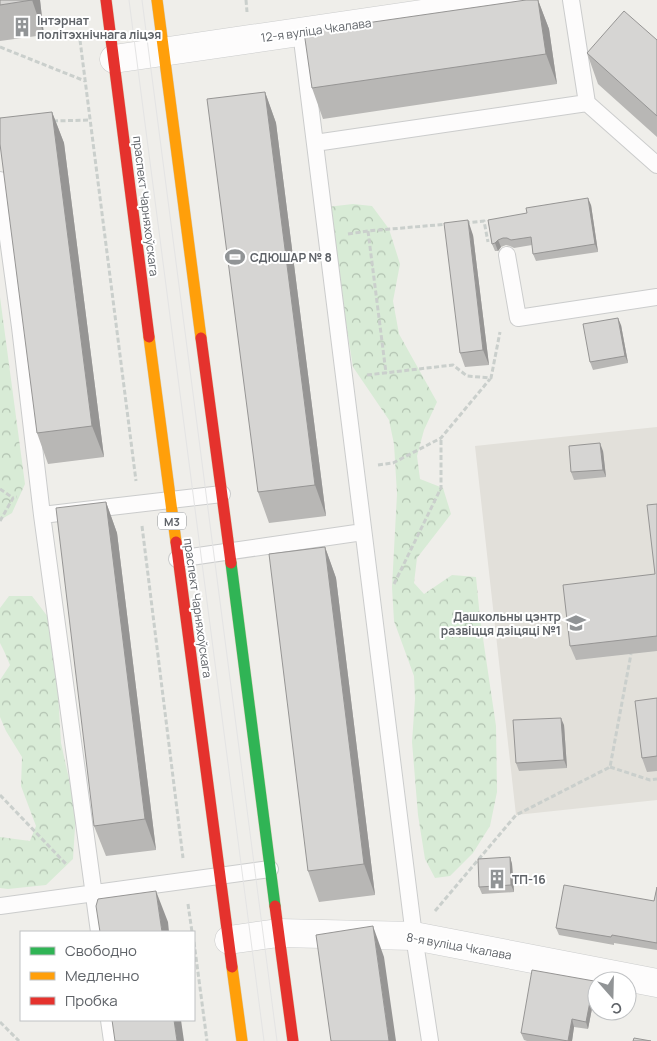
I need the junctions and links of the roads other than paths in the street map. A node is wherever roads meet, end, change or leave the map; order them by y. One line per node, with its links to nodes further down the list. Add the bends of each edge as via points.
1 (106, 0): 7 (main road, праспект Чарняхоўскага / М3)
2 (157, 0): 6 (main road)
3 (571, 0): 8 (lane)
4 (509, 1): 5 (street, 12-я вуліца Чкалава)
5 (301, 32): 6 (street, 12-я вуліца Чкалава); 9 (lane)
6 (164, 52): 7 (street, 12-я вуліца Чкалава); 14 (main road)
7 (114, 59): 15 (main road, праспект Чарняхоўскага / М3)
8 (587, 102): 9 (lane); 10 (lane)
9 (316, 143): 17 (lane)
10 (657, 165)
11 (0, 180): 16 (lane)
12 (507, 255): 13 (lane, via 518,318)
13 (657, 297)
14 (222, 494): 15 (lane); 18 (main road)
15 (170, 500): 16 (lane); 19 (main road, праспект Чарняхоўскага / М3)
16 (42, 515): 22 (lane)
17 (363, 532): 18 (lane); 26 (lane)
18 (229, 551): 19 (lane); 20 (main road)
19 (177, 559): 21 (main road, праспект Чарняхоўскага / М3)
20 (270, 869): 21 (lane); 25 (main road)
21 (220, 876): 22 (lane); 27 (main road, праспект Чарняхоўскага / М3)
22 (94, 894): 23 (lane); 24 (lane)
23 (0, 906)
24 (98, 931)
25 (278, 933): 26 (street, 8-я вуліца Чкалава); 27 (street, 8-я вуліца Чкалава); 32 (main road)
26 (414, 936): 28 (street, 8-я вуліца Чкалава); 33 (lane)
27 (229, 940): 31 (main road, праспект Чарняхоўскага / М3)
28 (657, 983)
29 (109, 1021): 30 (lane)
30 (112, 1041)
31 (242, 1041)
32 (293, 1041)
33 (430, 1041)

